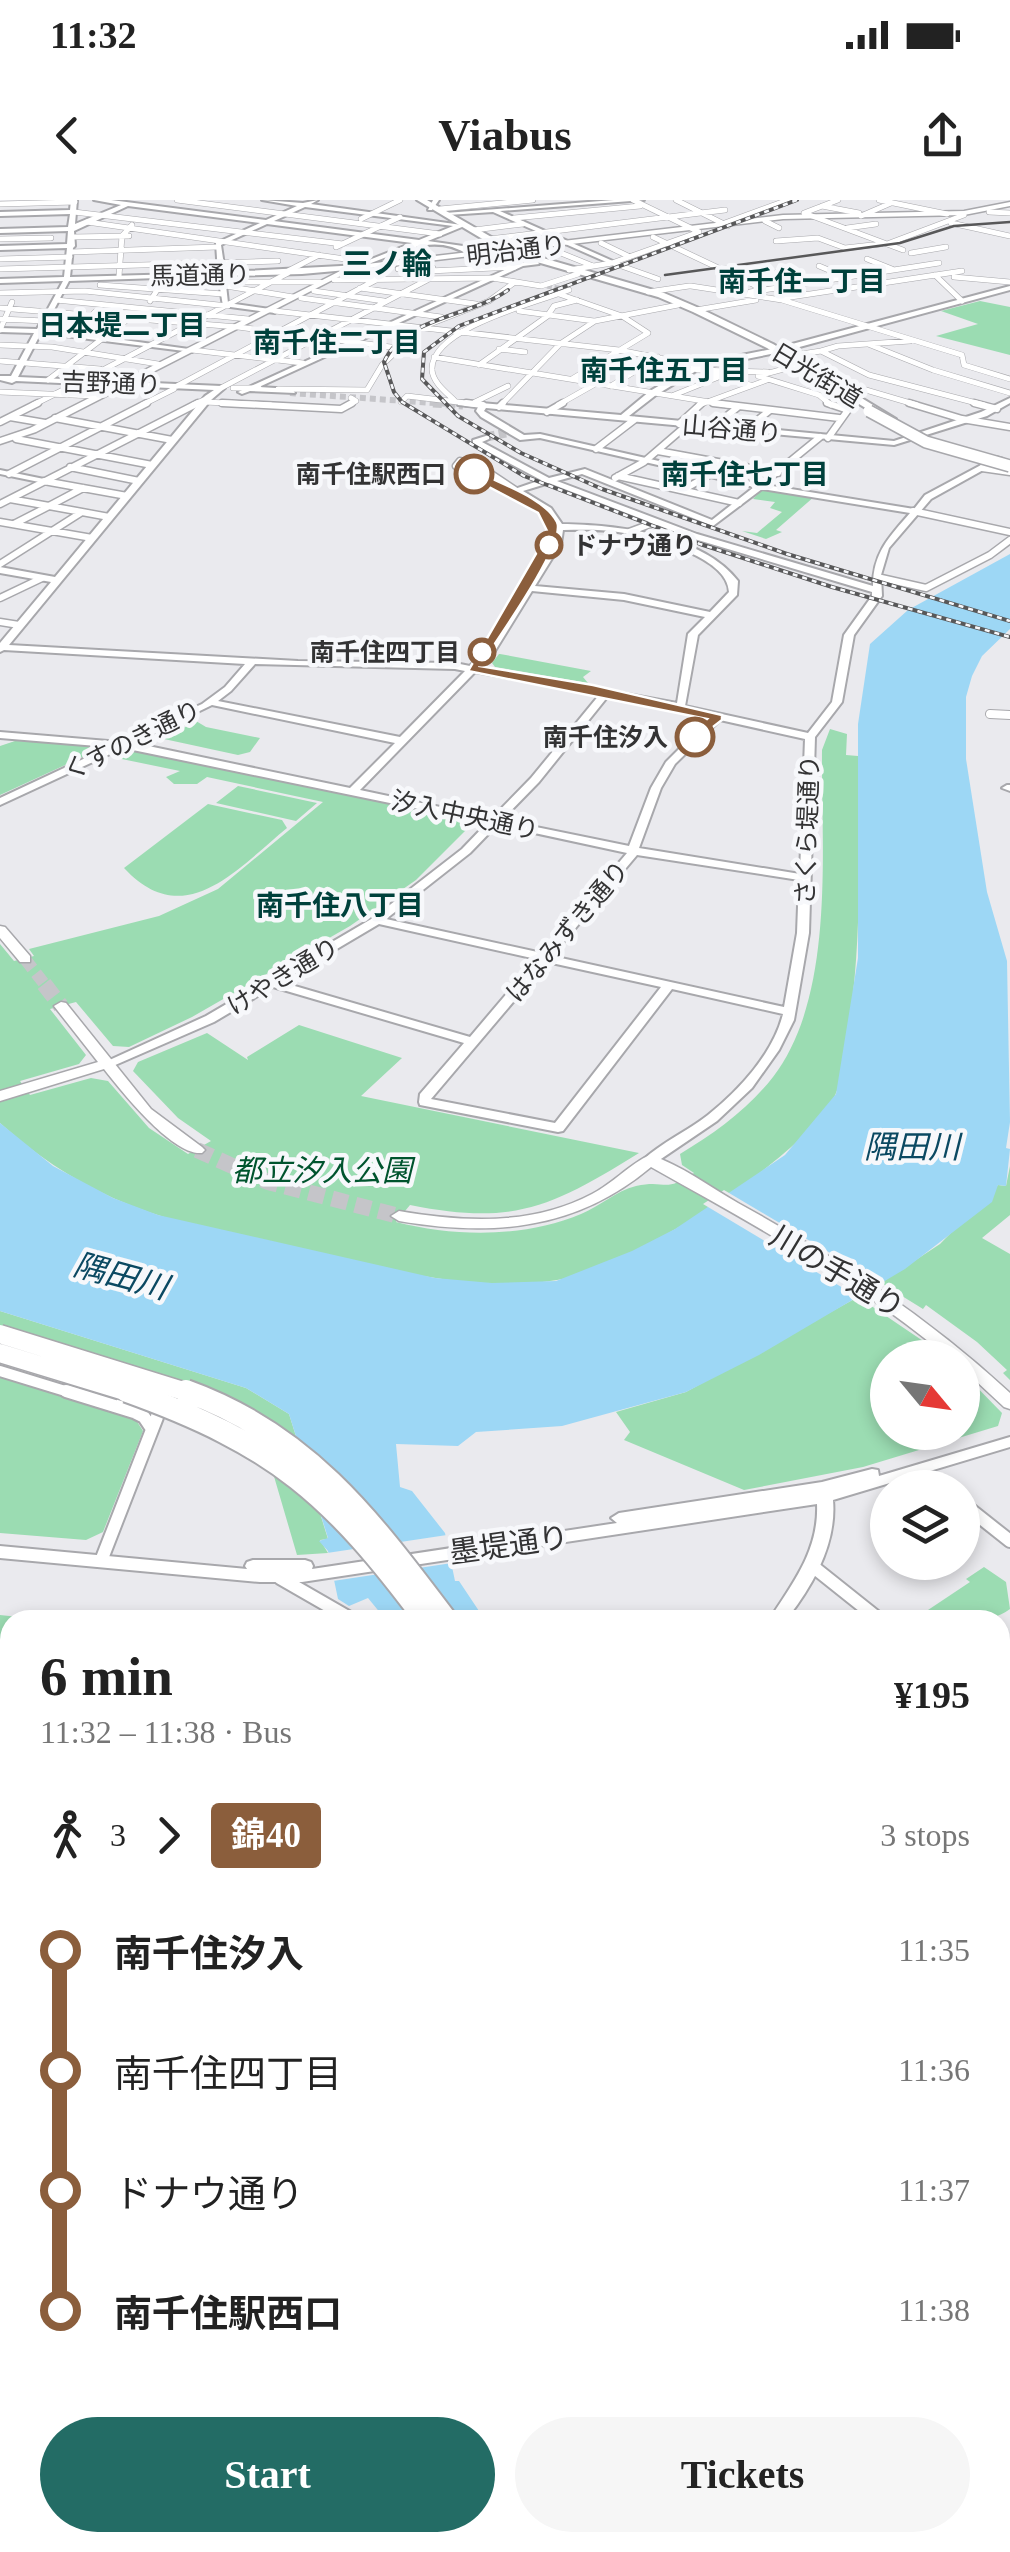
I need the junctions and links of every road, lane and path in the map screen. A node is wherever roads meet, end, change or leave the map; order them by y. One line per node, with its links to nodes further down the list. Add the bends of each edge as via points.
1 (20, 200): 30 (street)
2 (97, 200): 31 (street)
3 (139, 200): 31 (street)
4 (178, 200): 19 (street)
5 (242, 200): 34 (street)
6 (265, 200): 26 (street)
7 (283, 200): 26 (street)
8 (372, 200): 22 (street)
9 (410, 200): 44 (highway)
10 (421, 200): 44 (highway)
11 (633, 200): 21 (street); 27 (street)
12 (676, 200): 45 (street)
13 (708, 200): 40 (street)
14 (788, 200): 58 (street)
15 (838, 200): 32 (street)
16 (879, 200): 28 (street)
17 (900, 200): 28 (street)
18 (74, 201): 30 (street); 41 (street)
19 (190, 201): 34 (street); 36 (street)
20 (498, 201): 23 (street); 24 (street)
21 (596, 201): 25 (street); 35 (street)
22 (397, 202): 43 (street)
23 (478, 202): 39 (street); 44 (street)
24 (526, 202): 25 (street); 39 (street); 50 (street)
25 (570, 202)
26 (309, 203): 38 (street); 43 (street); 47 (street)
27 (643, 203): 35 (street); 55 (street)
28 (892, 203): 48 (street); 59 (street)
29 (0, 204): 30 (street)
30 (8, 204)
31 (129, 204): 36 (street); 42 (street)
32 (822, 206): 48 (street); 53 (street)
33 (1008, 206): 51 (main road, 明治通り); 59 (main road, 明治通り)
34 (228, 207): 37 (street); 49 (street)
35 (602, 207): 50 (street); 63 (street)
36 (168, 210): 49 (street); 56 (street)
37 (260, 210): 47 (street); 60 (street)
38 (342, 210): 43 (street); 61 (street)
39 (488, 210): 44 (street); 57 (street)
40 (725, 210): 45 (street); 58 (street)
41 (74, 212): 42 (street); 46 (street); 106 (street)
42 (107, 213): 56 (street); 65 (street)
43 (374, 213): 52 (street); 54 (street); 67 (street)
44 (445, 213): 52 (street); 52 (street); 62 (street); 82 (highway); 89 (street); 118 (highway)
45 (700, 213): 55 (street); 71 (street)
46 (0, 214)
47 (285, 214): 61 (street); 66 (street)
48 (860, 214): 51 (main road, 明治通り); 53 (main road, 明治通り); 59 (main road, 明治通り)
49 (210, 215): 60 (street); 68 (street)
50 (541, 215): 57 (street)
51 (964, 215): 59 (street)
52 (410, 216)
53 (807, 216): 64 (main road, 明治通り); 71 (main road, 明治通り); 80 (street)
54 (400, 217): 62 (street); 72 (street)
55 (667, 217): 63 (street); 83 (street)
56 (147, 218): 68 (street); 76 (street)
57 (514, 218): 69 (street)
58 (738, 218): 71 (street)
59 (947, 218): 95 (street); 105 (street, via 920,235)
60 (241, 219): 66 (street); 77 (street)
61 (323, 219): 67 (street); 75 (street)
62 (429, 221): 81 (street)
63 (633, 221): 74 (street); 91 (street)
64 (764, 221): 71 (main road, 明治通り); 78 (street)
65 (86, 222): 76 (street); 106 (street)
66 (266, 222): 75 (street); 85 (street)
67 (354, 223): 72 (street); 86 (street)
68 (189, 224): 77 (street); 87 (street)
69 (523, 224): 73 (street); 90 (street)
70 (876, 224): 80 (street)
71 (725, 225): 83 (main road, 明治通り)
72 (382, 226): 81 (street); 88 (street)
73 (501, 226): 82 (street); 94 (street)
74 (598, 226): 79 (street); 97 (street)
75 (305, 227): 86 (street); 93 (street)
76 (125, 228): 87 (street); 92 (street)
77 (220, 228): 85 (street); 98 (street)
78 (780, 228)
79 (571, 229): 90 (street); 104 (street)
80 (843, 229): 105 (street)
81 (411, 230): 89 (street)
82 (474, 230): 99 (highway)
83 (694, 230): 91 (main road, 明治通り); 108 (street, via 699,232)
84 (0, 231): 106 (street)
85 (246, 231): 93 (street); 116 (street)
86 (337, 231): 88 (street); 101 (street)
87 (166, 234): 92 (street); 98 (street); 120 (street)
88 (364, 234): 103 (street); 107 (street)
89 (440, 234): 103 (street)
90 (541, 234): 94 (street); 109 (street)
91 (654, 235): 97 (main road, 明治通り); 104 (main road, 明治通り); 108 (street)
92 (122, 236): 106 (street); 125 (street)
93 (285, 236): 101 (street); 110 (street)
94 (517, 236): 99 (street); 113 (street)
95 (1010, 236)
96 (51, 238): 100 (street)
97 (621, 238): 104 (main road, 明治通り)
98 (196, 239): 116 (street)
99 (489, 239): 118 (highway)
100 (0, 240)
101 (317, 241): 107 (street); 117 (street)
102 (776, 241): 105 (street, via 818,238 845,248)
103 (420, 242): 115 (street); 121 (street, via 460,247)
104 (597, 242): 109 (main road, 明治通り); 123 (street)
105 (886, 243): 111 (street, via 907,251)
106 (72, 244): 112 (street, via 59,251); 124 (street); 125 (street); 125 (street); 138 (street); 151 (street)
107 (343, 244): 119 (street)
108 (668, 244): 123 (street); 177 (street)
109 (568, 246): 113 (main road, 明治通り); 114 (main road, 明治通り); 132 (street)
110 (261, 247): 116 (street); 117 (street); 129 (street)
111 (946, 247)
112 (0, 248)
113 (536, 248): 118 (main road, 明治通り)
114 (550, 250): 118 (main road, 明治通り); 135 (street)
115 (395, 251): 133 (street); 139 (street)
116 (219, 252): 120 (street); 120 (street); 129 (street); 160 (street)
117 (295, 252): 119 (street); 128 (street)
118 (508, 253): 121 (main road, 明治通り); 131 (highway, 日光街道); 139 (main road, 明治通り); 142 (highway, 日光街道)
119 (319, 255): 133 (street); 145 (street)
120 (167, 256): 125 (street); 125 (street); 159 (street)
121 (473, 256): 139 (main road, 明治通り)
122 (920, 256): 130 (street)
123 (630, 257): 132 (street)
124 (24, 258): 126 (street); 138 (street)
125 (120, 258): 148 (street)
126 (0, 259)
127 (867, 259): 140 (street)
128 (278, 261): 129 (street); 144 (street)
129 (250, 262)
130 (938, 262): 140 (street); 143 (street)
131 (537, 263): 134 (street); 142 (highway, 日光街道)
132 (613, 263): 135 (street); 156 (street)
133 (364, 264): 139 (main road, 明治通り); 141 (main road, 明治通り); 152 (street)
134 (518, 266): 139 (street); 153 (street)
135 (593, 266): 142 (street)
136 (820, 266): 150 (street)
137 (0, 268): 138 (street)
138 (23, 268): 158 (street)
139 (427, 268): 141 (main road, 明治通り); 149 (street); 153 (street); 176 (street)
140 (894, 270): 150 (street); 154 (street)
141 (346, 271): 149 (street); 152 (main road, 明治通り); 152 (street)
142 (572, 271): 162 (street, via 546,286); 172 (highway, 日光街道); 192 (highway, 日光街道)
143 (962, 271): 147 (street); 155 (street)
144 (260, 272): 145 (street); 160 (street)
145 (288, 272): 152 (street, 馬道通り); 160 (street, 馬道通り); 161 (street)
146 (777, 272): 163 (street)
147 (935, 275): 154 (street); 155 (street); 188 (street)
148 (124, 276): 151 (street); 159 (street, 馬道通り); 164 (street, 馬道通り); 165 (street)
149 (378, 276): 152 (street); 168 (street)
150 (846, 277): 163 (street); 166 (street)
151 (67, 278): 158 (street, 馬道通り); 164 (street, 馬道通り); 178 (street)
152 (323, 278): 161 (street); 168 (street); 170 (main road, 明治通り); 181 (main road, 明治通り)
153 (492, 278): 162 (street); 184 (street)
154 (914, 278): 166 (street)
155 (972, 278): 167 (street)
156 (658, 279)
157 (0, 280): 158 (street, 馬道通り)
158 (22, 280): 171 (street)
159 (164, 280): 160 (street, 馬道通り); 160 (street); 165 (street); 182 (street)
160 (222, 281): 161 (street); 169 (street); 193 (street)
161 (278, 281): 169 (street)
162 (515, 282): 191 (street)
163 (803, 284): 173 (street); 177 (street)
164 (86, 285): 165 (street); 175 (street); 178 (street)
165 (119, 286): 175 (street)
166 (865, 286): 173 (street)
167 (1009, 287): 180 (street)
168 (362, 288): 176 (street); 179 (street)
169 (258, 291): 181 (street); 193 (street)
170 (314, 291): 179 (street); 181 (main road, 明治通り)
171 (18, 292): 174 (street); 178 (street); 195 (street)
172 (648, 292): 177 (street, via 690,286); 199 (highway, 日光街道)
173 (821, 292): 183 (street)
174 (0, 293)
175 (112, 294): 182 (street); 190 (street)
176 (399, 294): 184 (street); 187 (street)
177 (765, 294): 183 (street); 199 (street)
178 (58, 296): 190 (street); 201 (street)
179 (348, 296): 187 (street); 189 (street)
180 (981, 296): 186 (street); 188 (street)
181 (297, 297): 189 (street); 200 (main road, 明治通り)
182 (152, 298): 193 (street); 196 (street)
183 (774, 299): 217 (street)
184 (443, 300): 191 (street); 202 (street)
185 (577, 300): 198 (street, via 562,292); 206 (street, via 554,306); 207 (street)
186 (996, 300)
187 (385, 301): 197 (street)
188 (962, 301): 217 (street)
189 (335, 302): 197 (street); 205 (street)
190 (102, 304): 196 (street); 203 (street)
191 (480, 305): 209 (street)
192 (678, 305): 207 (street); 248 (highway, 日光街道)
193 (228, 306): 200 (street); 204 (street)
194 (0, 308): 195 (street)
195 (10, 308): 201 (street); 210 (street)
196 (141, 308): 204 (street); 208 (street)
197 (372, 308): 202 (street); 212 (street)
198 (514, 310): 206 (street); 222 (street)
199 (696, 310): 248 (highway, 日光街道)
200 (270, 311): 205 (street); 211 (main road, 明治通り); 218 (main road, 明治通り)
201 (50, 312): 203 (street); 213 (street)
202 (414, 313): 209 (street); 216 (street)
203 (92, 315): 208 (street); 224 (street)
204 (211, 315): 211 (street); 215 (street)
205 (311, 315): 212 (street); 223 (street)
206 (549, 315): 214 (street); 226 (street)
207 (622, 316): 214 (street); 238 (street, via 648,333)
208 (128, 318): 215 (street); 227 (street)
209 (446, 318): 219 (street)
210 (2, 319): 213 (street); 220 (street)
211 (248, 319): 218 (main road, 明治通り)
212 (350, 319): 216 (street); 225 (street)
213 (45, 321): 221 (street)
214 (595, 321): 230 (street)
215 (193, 324): 218 (street); 234 (street)
216 (390, 324): 219 (street); 229 (street)
217 (871, 326): 228 (street); 248 (street)
218 (234, 327): 223 (street); 237 (main road, 明治通り)
219 (421, 327): 222 (street); 235 (street, via 402,335 406,343)
220 (0, 330): 221 (street)
221 (41, 331): 224 (street); 233 (street)
222 (462, 332): 226 (street); 243 (street)
223 (278, 333): 225 (street); 242 (street)
224 (74, 334): 227 (street)
225 (316, 338): 229 (street); 246 (street)
226 (513, 338): 230 (street); 236 (street)
227 (104, 339): 234 (street); 239 (street)
228 (917, 340): 231 (street); 265 (street, via 962,355 964,365 978,372)
229 (349, 342): 235 (street); 250 (street)
230 (561, 344): 238 (street); 256 (street)
231 (868, 344): 241 (street); 287 (street)
232 (0, 345): 233 (street)
233 (32, 345): 239 (street); 249 (street)
234 (152, 345): 237 (street); 245 (street)
235 (398, 348): 284 (street, via 367,390)
236 (500, 349): 240 (street); 252 (street)
237 (189, 350): 242 (street); 251 (main road, 明治通り); 269 (main road, 明治通り)
238 (619, 350): 244 (street); 260 (street)
239 (87, 352): 245 (street); 253 (street)
240 (525, 352)
241 (821, 352): 248 (street); 264 (street)
242 (236, 355): 246 (street); 274 (street)
243 (434, 357): 252 (street); 290 (street, via 435,378)
244 (658, 357): 254 (street); 272 (street)
245 (126, 358): 251 (street); 255 (street)
246 (274, 360): 250 (street); 283 (street)
247 (0, 361): 249 (street)
248 (791, 361): 254 (street); 257 (street); 273 (highway, 日光街道); 321 (highway, 日光街道, via 848,404); 330 (highway, 日光街道, bridge, via 926,442)
249 (24, 362): 253 (street); 262 (street)
250 (303, 363): 276 (street)
251 (158, 364): 269 (main road, 明治通り)
252 (479, 365): 256 (street)
253 (67, 366): 255 (street); 263 (street)
254 (696, 368): 257 (street); 258 (street); 259 (street)
255 (104, 370): 266 (street)
256 (533, 372): 260 (street); 294 (street)
257 (770, 375): 270 (street); 303 (street, via 848,410)
258 (721, 376): 268 (street); 270 (street)
259 (678, 378): 268 (street); 282 (street)
260 (572, 379): 267 (street)
261 (0, 380): 262 (street, 吉野通り)
262 (13, 380): 263 (street, 吉野通り); 266 (street, 吉野通り); 278 (street)
263 (48, 380): 266 (street, 吉野通り)
264 (890, 380): 275 (street); 291 (street)
265 (1010, 380)
266 (78, 383): 269 (street, 吉野通り); 281 (street)
267 (596, 384): 272 (street); 298 (street)
268 (701, 384): 277 (street); 286 (street)
269 (120, 385): 274 (street, 吉野通り); 285 (main road, 明治通り); 306 (main road, 明治通り)
270 (751, 385): 277 (street)
271 (508, 386): 292 (street)
272 (612, 386): 282 (street)
273 (836, 386): 275 (street); 321 (highway, 日光街道)
274 (176, 387): 283 (street, 吉野通り); 311 (street)
275 (862, 388): 299 (street)
276 (242, 389): 280 (street); 283 (street); 284 (street)
277 (729, 391): 289 (street)
278 (1, 392): 279 (street)
279 (22, 392): 281 (street); 288 (street)
280 (290, 393): 284 (street); 293 (street)
281 (55, 394): 285 (street); 302 (street)
282 (653, 394): 286 (street); 304 (street)
283 (212, 395): 293 (street); 316 (street); 322 (street)
284 (354, 395): 293 (street, via 356,401 341,409)
285 (96, 396): 306 (main road, 明治通り)
286 (672, 396): 289 (street)
287 (1010, 396): 296 (street, 山谷通り)
288 (4, 401)
289 (704, 401): 295 (street); 310 (street)
290 (460, 403): 292 (street, 山谷通り); 292 (street, via 407,396 401,402)
291 (977, 403): 296 (street); 299 (street)
292 (480, 405): 294 (street, 山谷通り); 298 (street, 山谷通り); 309 (street)
293 (278, 406)
294 (499, 407): 298 (street, 山谷通り)
295 (738, 407): 297 (street); 312 (street)
296 (995, 410): 301 (street); 305 (street, 山谷通り)
297 (769, 411): 303 (street); 314 (street)
298 (544, 412): 304 (street, 山谷通り)
299 (948, 412): 305 (street)
300 (0, 414): 302 (street)
301 (1010, 414)
302 (11, 416): 306 (street); 308 (street)
303 (839, 418): 319 (street)
304 (622, 419): 307 (street, 山谷通り)
305 (966, 419): 313 (street); 321 (street, 山谷通り)
306 (54, 420): 311 (street); 320 (main road, 明治通り); 320 (main road, 明治通り)
307 (634, 420): 310 (street, 山谷通り); 325 (street)
308 (0, 422)
309 (499, 425): 317 (street); 317 (street, via 527,439)
310 (683, 425): 312 (street, 山谷通り); 326 (street)
311 (101, 426): 316 (street); 324 (street)
312 (713, 427): 314 (street, 山谷通り)
313 (1010, 427)
314 (745, 430): 319 (street, 山谷通り)
315 (0, 433): 320 (street)
316 (135, 433): 322 (street); 327 (street)
317 (540, 436): 325 (street)
318 (486, 437): 340 (street, via 476,442)
319 (824, 437): 321 (street, 山谷通り, via 888,443); 334 (street)
320 (16, 438): 323 (main road, 明治通り); 324 (street)
321 (916, 438): 330 (highway, 日光街道)
322 (172, 440): 329 (street)
323 (0, 443)
324 (60, 448): 327 (street); 333 (street)
325 (596, 449): 328 (street)
326 (658, 451): 328 (street); 334 (street)
327 (94, 454): 329 (street); 331 (street)
328 (645, 461): 336 (street); 337 (street)
329 (152, 465): 339 (street)
330 (1002, 466): 351 (street, さくら堤通り, via 928,497)
331 (70, 467): 338 (street); 339 (street)
332 (489, 472): 335 (street); 335 (street, via 454,463); 345 (street)
333 (5, 473): 338 (street)
334 (778, 473): 342 (street)
335 (472, 474): 345 (street)
336 (709, 475): 342 (street); 344 (street)
337 (618, 476): 341 (street); 344 (street)
338 (44, 480): 343 (street); 347 (street)
339 (140, 481): 346 (street)
340 (551, 481): 341 (street, via 582,471); 345 (street); 355 (street)
341 (607, 482): 348 (street, via 713,523)
342 (760, 486): 348 (street); 351 (street)
343 (83, 488): 346 (street); 350 (street)
344 (682, 490): 348 (street)
345 (512, 491): 357 (street, via 545,507); 366 (street, via 542,510 553,527)
346 (127, 496): 353 (street)
347 (10, 499): 349 (street); 350 (street)
348 (739, 502)
349 (0, 504)
350 (49, 506): 352 (street); 356 (street)
351 (913, 511): 360 (street); 363 (street, さくら堤通り, via 885,546)
352 (82, 512): 353 (street); 358 (street)
353 (110, 517): 361 (street)
354 (0, 522): 356 (street)
355 (656, 522): 359 (street); 367 (street)
356 (14, 524): 358 (street)
357 (560, 527): 359 (street); 366 (street, via 558,544)
358 (52, 531): 361 (street); 362 (street)
359 (629, 532): 369 (street, via 729,571 735,589)
360 (1010, 536): 363 (street, via 993,554 926,588)
361 (92, 538): 365 (street)
362 (0, 567): 364 (street)
363 (877, 577): 367 (street, さくら堤通り)
364 (42, 578): 365 (street); 368 (street)
365 (57, 580): 371 (street)
366 (528, 588): 369 (street, via 617,596); 374 (street, via 505,633)
367 (875, 590): 382 (street, さくら堤通り, via 848,635 835,708)
368 (0, 598)
369 (712, 615): 377 (street, via 693,634)
370 (0, 622): 371 (street)
371 (20, 625): 372 (street)
372 (1, 648): 373 (street)
373 (251, 664): 374 (street); 376 (street, くすのき通り)
374 (470, 670): 375 (street); 383 (street)
375 (604, 694): 377 (street); 380 (street); 387 (street, けやき通り)
376 (210, 702): 383 (street); 384 (street, くすのき通り)
377 (678, 708): 380 (street)
378 (990, 714): 379 (street)
379 (1010, 715)
380 (715, 719): 382 (street); 388 (street, はなみずき通り, via 671,762)
381 (0, 735): 384 (street, 汐入中央通り)
382 (810, 737): 389 (street, さくら堤通り)
383 (402, 741): 385 (street)
384 (125, 744): 385 (street, 汐入中央通り); 386 (street, くすのき通り)
385 (352, 792): 387 (street, 汐入中央通り)
386 (0, 802)
387 (495, 822): 388 (street, 汐入中央通り); 390 (street, けやき通り)
388 (635, 851): 389 (street, 汐入中央通り); 392 (street, はなみずき通り)
389 (806, 878): 397 (street, さくら堤通り)
390 (377, 920): 392 (street); 394 (street, けやき通り)
391 (0, 930): 393 (main road)
392 (546, 957): 395 (street); 398 (street, はなみずき通り)
393 (25, 958)
394 (272, 983): 398 (street); 399 (street, けやき通り, via 180,1035)
395 (670, 985): 397 (street); 398 (street, はなみずき通り, via 558,1128 425,1102)
396 (61, 1006): 399 (main road)
397 (790, 1012): 402 (street, さくら堤通り, via 747,1085)
398 (472, 1042)
399 (110, 1063): 400 (main road); 401 (main road, via 153,1119)
400 (0, 1096)
401 (201, 1148)
402 (650, 1160): 403 (main road, via 581,1206 519,1224 459,1226); 408 (main road, 川の手通り, via 883,1298 950,1344)
403 (401, 1213)
404 (0, 1334): 416 (highway, bridge, via 157,1381 240,1414 300,1452)
405 (0, 1344): 416 (highway, bridge, via 152,1389 239,1424 297,1458)
406 (0, 1353): 421 (highway, bridge, via 142,1396 243,1439 319,1493)
407 (0, 1367): 409 (street); 421 (highway, bridge, via 135,1404 233,1444 314,1498)
408 (1010, 1403)
409 (134, 1412): 410 (street); 410 (street, via 122,1404 125,1394 137,1390 158,1397)
410 (152, 1428): 422 (street)
411 (1010, 1432): 415 (street, 墨堤通り)
412 (1010, 1442): 413 (street, 墨堤通り)
413 (923, 1470)
414 (870, 1482): 415 (street, 墨堤通り)
415 (824, 1492): 423 (street, via 822,1536); 424 (street, 墨堤通り, bridge)
416 (356, 1508): 428 (highway, bridge)
417 (980, 1518): 419 (street)
418 (0, 1542): 422 (street, 墨堤通り)
419 (1010, 1542)
420 (0, 1552): 422 (street, 墨堤通り)
421 (374, 1553): 427 (highway, bridge)
422 (103, 1557): 424 (street, 墨堤通り); 425 (street, 墨堤通り)
423 (811, 1565): 429 (street); 430 (street)
424 (330, 1567): 425 (street, 墨堤通り)
425 (280, 1578): 426 (street)
426 (336, 1610)
427 (418, 1610)
428 (438, 1610)
429 (783, 1610)
430 (867, 1610)

